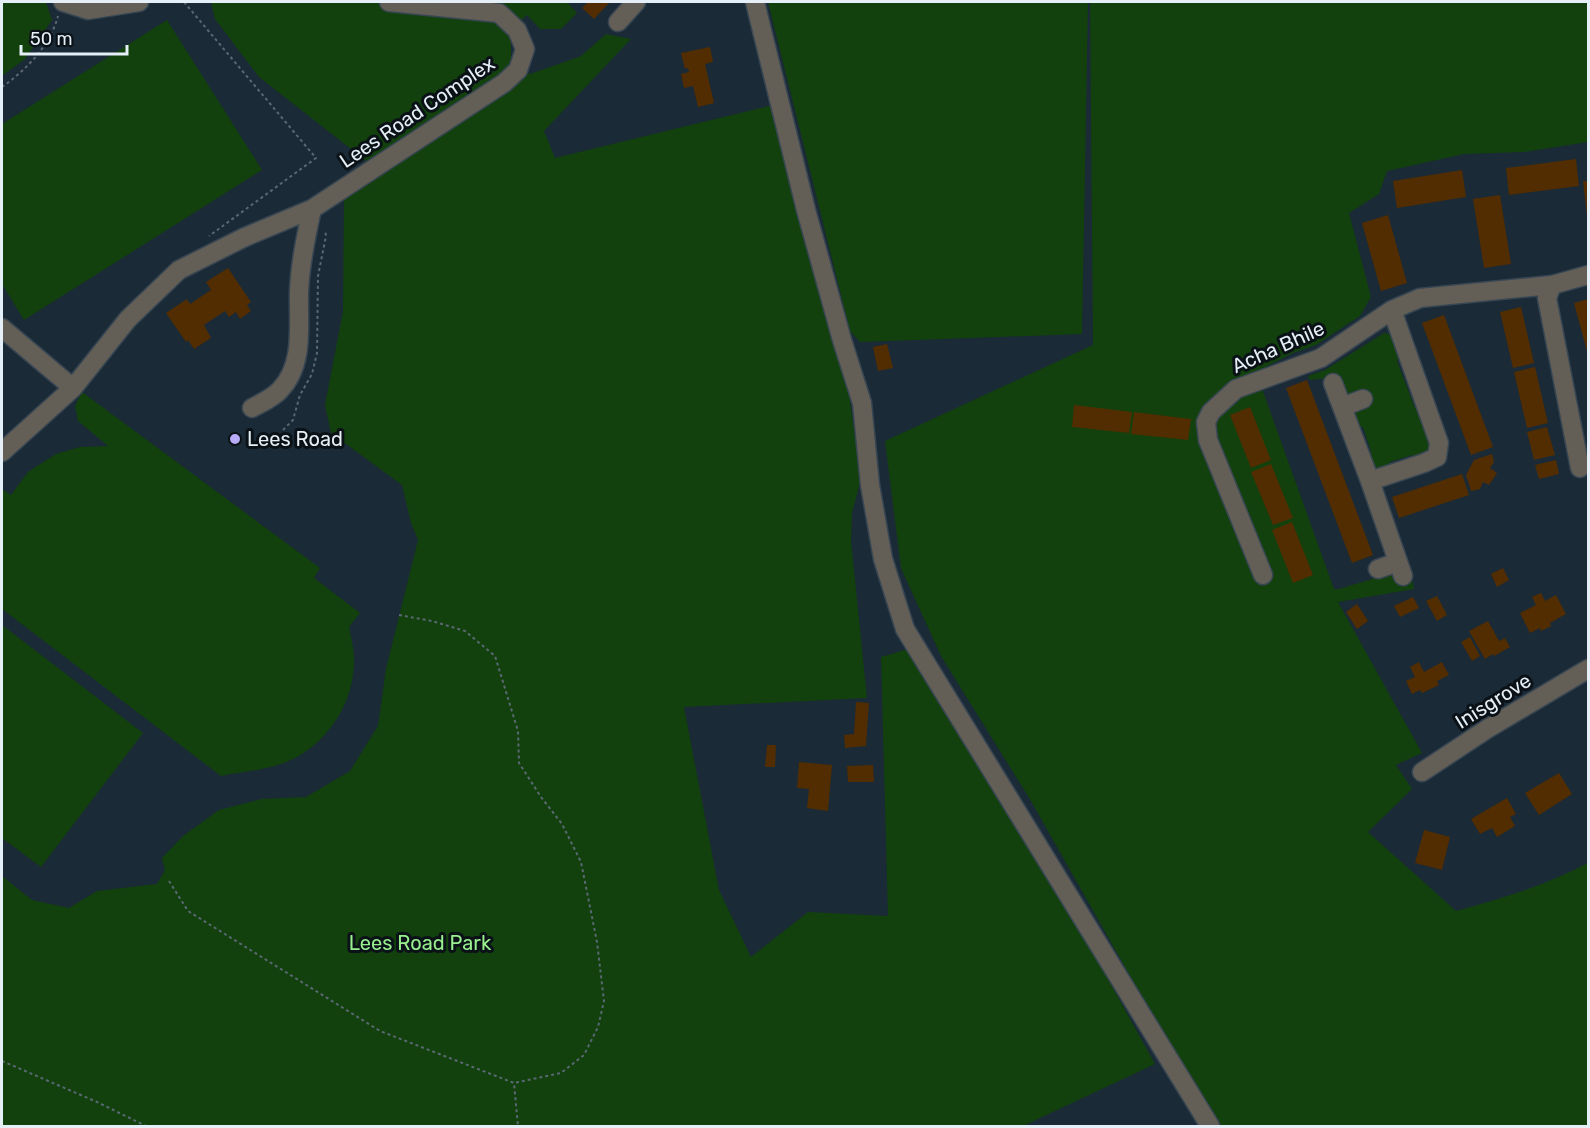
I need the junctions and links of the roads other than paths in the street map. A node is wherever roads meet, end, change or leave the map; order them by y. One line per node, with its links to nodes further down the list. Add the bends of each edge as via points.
1 (139, 2): 6 (street, via 88,10)
2 (389, 2): 5 (street, Lees Road Complex)
3 (636, 2): 7 (street)
4 (755, 2): 26 (street, via 806,210 862,403 870,485 883,559 905,629)
5 (427, 3): 8 (street, Lees Road Complex, via 499,13 517,30 525,49 518,69 504,83)
6 (68, 5)
7 (618, 22)
8 (312, 209): 14 (street, Lees Road Complex, via 179,270 128,319); 17 (street, via 302,258 299,343 294,366 280,391)
9 (1588, 275): 10 (street, Acha Bhile)
10 (1552, 285): 11 (street, Acha Bhile, via 1420,298); 18 (street, via 1547,298)
11 (1392, 310): 21 (street, via 1439,443 1437,457); 23 (street, Acha Bhile, via 1320,358 1236,388 1211,412 1206,423 1208,440)
12 (2, 328): 14 (street)
13 (1333, 383): 16 (street)
14 (73, 388): 19 (street, Lees Road Complex)
15 (1363, 399): 16 (street)
16 (1342, 407): 21 (street)
17 (252, 408)
18 (1581, 433): 20 (street)
19 (2, 452)
20 (1580, 468)
21 (1370, 481): 22 (street, via 1401,569)
22 (1378, 569)
23 (1263, 575)
24 (1588, 669): 25 (street, Inisgrove)
25 (1422, 772)
26 (1210, 1126)

